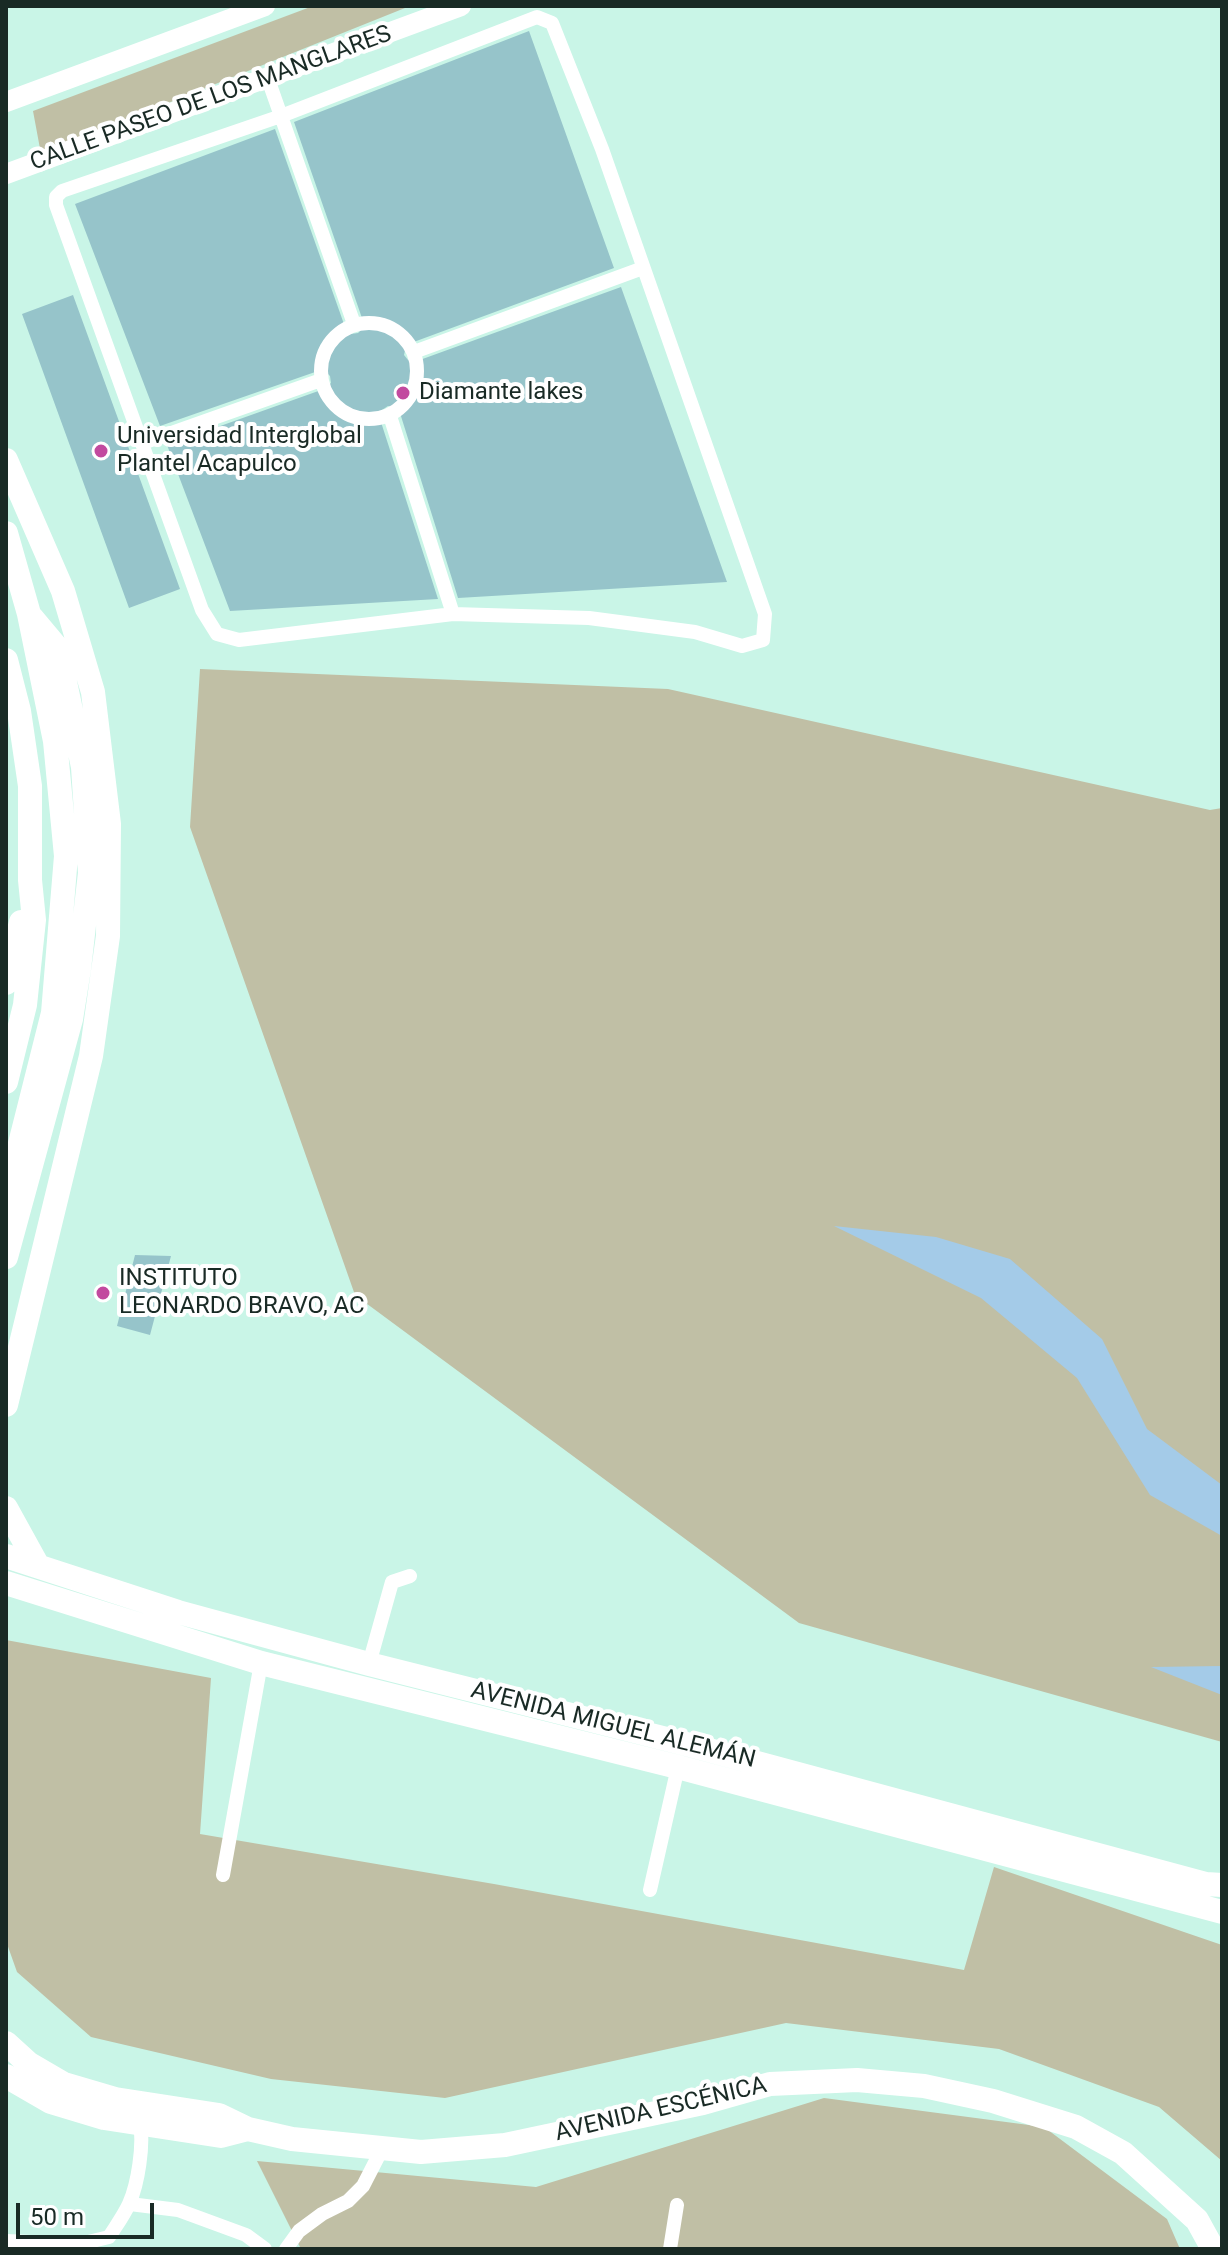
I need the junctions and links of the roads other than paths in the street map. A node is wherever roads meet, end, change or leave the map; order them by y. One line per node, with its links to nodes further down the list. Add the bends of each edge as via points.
1 (265, 6): 4 (main road)
2 (461, 6): 3 (main road, CALLE PASEO DE LOS MANGLARES)
3 (268, 79): 5 (street); 6 (main road, CALLE PASEO DE LOS MANGLARES)
4 (6, 102)
5 (281, 116): 7 (street, via 537,17 545,19 552,23 602,149); 8 (street); 12 (street, via 56,197)
6 (6, 174)
7 (643, 268): 9 (street); 16 (street, via 765,614 763,640 742,646 695,632 589,618)
8 (354, 324): 9 (street, via 389,328); 10 (street, via 331,340 320,366)
9 (414, 352): 11 (street, via 415,389)
10 (321, 380): 11 (street, via 330,400 347,415 368,420); 12 (street)
11 (390, 416): 16 (street)
12 (143, 443): 16 (street, via 202,610 217,634 239,640)
13 (6, 460): 24 (main road, via 63,591 93,692 109,824 108,936 91,1056)
14 (6, 533): 15 (main road)
15 (29, 614): 22 (main road, via 55,741 66,856 53,1013); 23 (main road, via 58,649 83,767 90,873 71,1019)
16 (453, 614)
17 (6, 660): 18 (main road)
18 (12, 703): 19 (main road, via 30,786)
19 (30, 880): 20 (main road); 21 (main road, via 34,920 25,1005)
20 (6, 983)
21 (6, 1082)
22 (6, 1199)
23 (6, 1257)
24 (6, 1405)
25 (6, 1508): 27 (main road)
26 (6, 1556): 27 (main road, AVENIDA MIGUEL ALEMÁN)
27 (38, 1566): 33 (main road, AVENIDA MIGUEL ALEMÁN, via 178,1612)
28 (410, 1576): 33 (street, via 392,1582)
29 (6, 1583): 30 (main road, AVENIDA MIGUEL ALEMÁN)
30 (41, 1593): 31 (main road); 32 (main road, AVENIDA MIGUEL ALEMÁN)
31 (6, 1594)
32 (261, 1663): 34 (main road, AVENIDA MIGUEL ALEMÁN); 35 (street)
33 (369, 1664): 36 (main road, AVENIDA MIGUEL ALEMÁN)
34 (678, 1767): 37 (street); 38 (main road, AVENIDA MIGUEL ALEMÁN)
35 (223, 1875)
36 (1222, 1885)
37 (650, 1890)
38 (1222, 1912)
39 (6, 2043): 42 (main road, via 64,2084 115,2099 219,2115)
40 (6, 2076): 41 (main road, via 51,2102)
41 (140, 2123): 42 (main road, via 221,2136); 44 (street)
42 (248, 2129): 43 (main road, AVENIDA ESCÉNICA)
43 (382, 2149): 48 (street, via 363,2186 299,2231); 50 (main road, AVENIDA ESCÉNICA, via 421,2152 505,2145 770,2084 857,2080 924,2086 1076,2127 1123,2153 1197,2220)
44 (130, 2204): 46 (street, via 109,2237 80,2244); 47 (street, via 178,2210 246,2235)
45 (677, 2205): 49 (street)
46 (6, 2241)
47 (265, 2249)
48 (286, 2249)
49 (670, 2249)
50 (1213, 2249)

